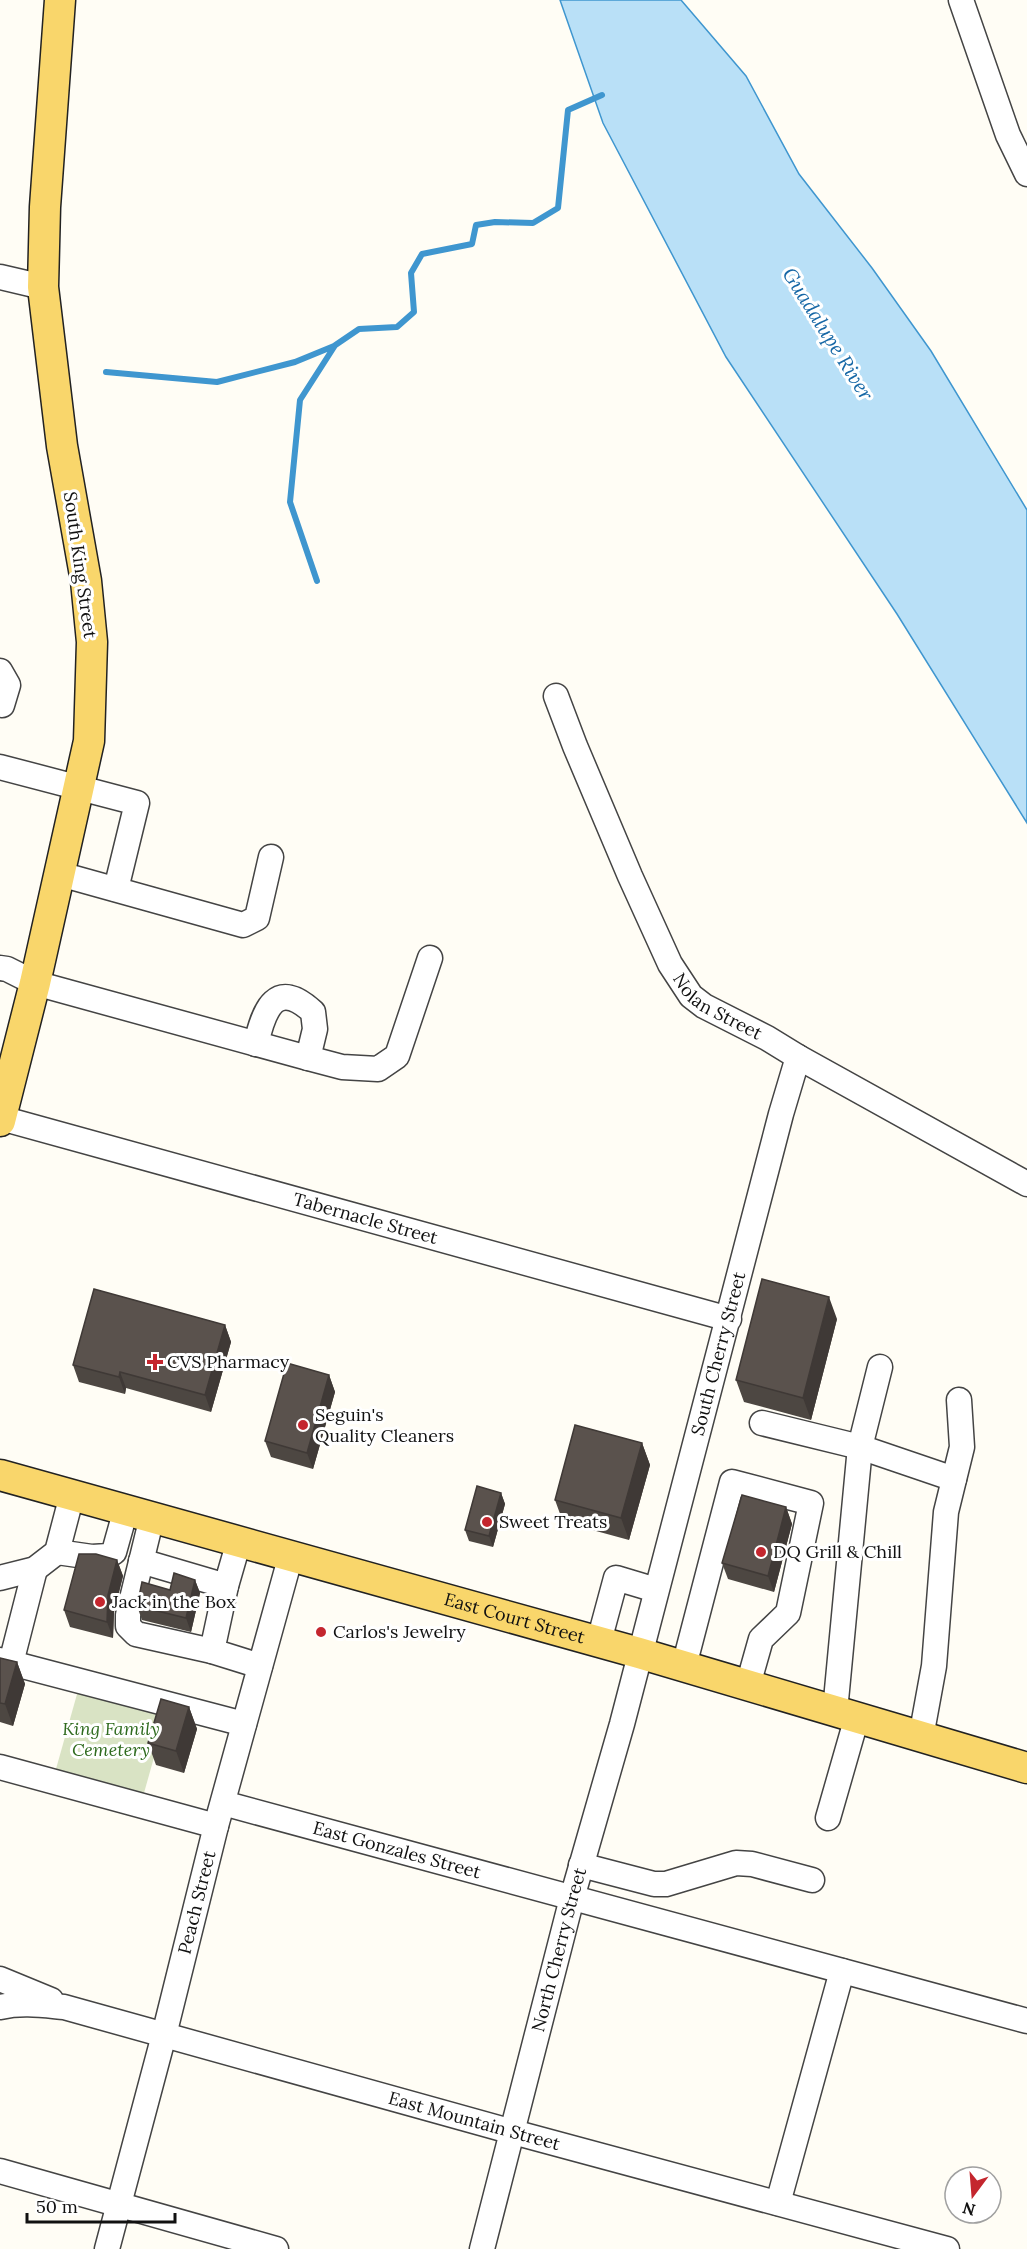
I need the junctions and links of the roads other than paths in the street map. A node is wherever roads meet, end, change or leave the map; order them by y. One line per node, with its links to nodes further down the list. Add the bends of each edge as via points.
1 (60, 0): 5 (main road, South King Street)
2 (961, 0): 3 (street, via 1008,135)
3 (1027, 174)
4 (0, 277): 5 (street)
5 (43, 287): 10 (main road, South King Street, via 92,642 89,741)
6 (0, 671): 8 (street, via 8,685)
7 (556, 696): 18 (street, Nolan Street, via 670,964 691,996)
8 (0, 704)
9 (0, 767): 10 (street)
10 (80, 789): 12 (main road, South King Street); 13 (street, via 137,802)
11 (271, 857): 13 (street, via 257,918 243,925)
12 (60, 874): 13 (street); 16 (main road, South King Street)
13 (116, 890)
14 (430, 958): 19 (street, via 398,1056 378,1069 342,1067)
15 (0, 968): 16 (street)
16 (35, 983): 17 (street); 20 (main road, South King Street)
17 (256, 1044): 19 (street); 19 (street, via 262,1018 271,1002 287,997 303,1002 313,1012 315,1029)
18 (798, 1057): 21 (street, Nolan Street); 22 (street, South Cherry Street)
19 (308, 1058)
20 (1, 1119): 22 (street, Tabernacle Street)
21 (1027, 1184)
22 (729, 1319): 39 (street, South Cherry Street)
23 (880, 1367): 26 (street)
24 (959, 1400): 28 (street, via 962,1447)
25 (762, 1423): 26 (street)
26 (860, 1447): 28 (street); 47 (street)
27 (0, 1475): 29 (main road, East Court Street)
28 (954, 1479): 49 (street, via 946,1512 934,1666)
29 (62, 1492): 30 (main road); 31 (main road, East Court Street); 33 (street)
30 (0, 1499)
31 (139, 1513): 32 (main road, East Court Street); 33 (street, via 108,1556); 35 (street)
32 (239, 1540): 34 (main road, East Court Street); 38 (street)
33 (57, 1552): 36 (street)
34 (291, 1555): 40 (main road, East Court Street); 44 (street, Peach Street)
35 (141, 1561): 38 (street); 41 (street, via 128,1626 136,1634)
36 (35, 1569): 37 (street); 43 (street)
37 (0, 1578)
38 (226, 1586): 41 (street)
39 (656, 1590): 40 (street, via 616,1578); 42 (street, South Cherry Street)
40 (598, 1641): 42 (main road, East Court Street)
41 (212, 1651): 44 (street)
42 (639, 1653): 45 (main road, East Court Street); 55 (street, North Cherry Street)
43 (5, 1661): 48 (street)
44 (260, 1666): 48 (street, Peach Street)
45 (684, 1666): 46 (main road, East Court Street); 46 (street, via 732,1482 811,1503 788,1613 761,1639)
46 (748, 1685): 47 (main road, East Court Street)
47 (846, 1714): 49 (main road, East Court Street); 53 (street)
48 (244, 1724): 52 (street, Peach Street)
49 (921, 1737): 51 (main road, East Court Street)
50 (0, 1767): 54 (street)
51 (1027, 1768)
52 (223, 1803): 54 (street, Peach Street); 57 (street, East Gonzales Street)
53 (828, 1818)
54 (216, 1826): 63 (street, Peach Street)
55 (581, 1865): 56 (street, via 654,1884 736,1863); 57 (street, North Cherry Street)
56 (812, 1880)
57 (572, 1898): 58 (street, East Gonzales Street); 64 (street, North Cherry Street)
58 (842, 1971): 62 (street, East Gonzales Street); 66 (street)
59 (0, 1979): 61 (street)
60 (0, 2007): 61 (street, East Mountain Street)
61 (64, 2007): 63 (street, East Mountain Street)
62 (1027, 2020)
63 (164, 2035): 64 (street, East Mountain Street); 67 (street, Peach Street)
64 (513, 2132): 66 (street, East Mountain Street); 70 (street, North Cherry Street)
65 (0, 2171): 67 (street)
66 (778, 2203): 71 (street, East Mountain Street)
67 (119, 2205): 68 (street, Peach Street); 69 (street)
68 (107, 2249)
69 (276, 2249)
70 (482, 2249)
71 (947, 2249)

